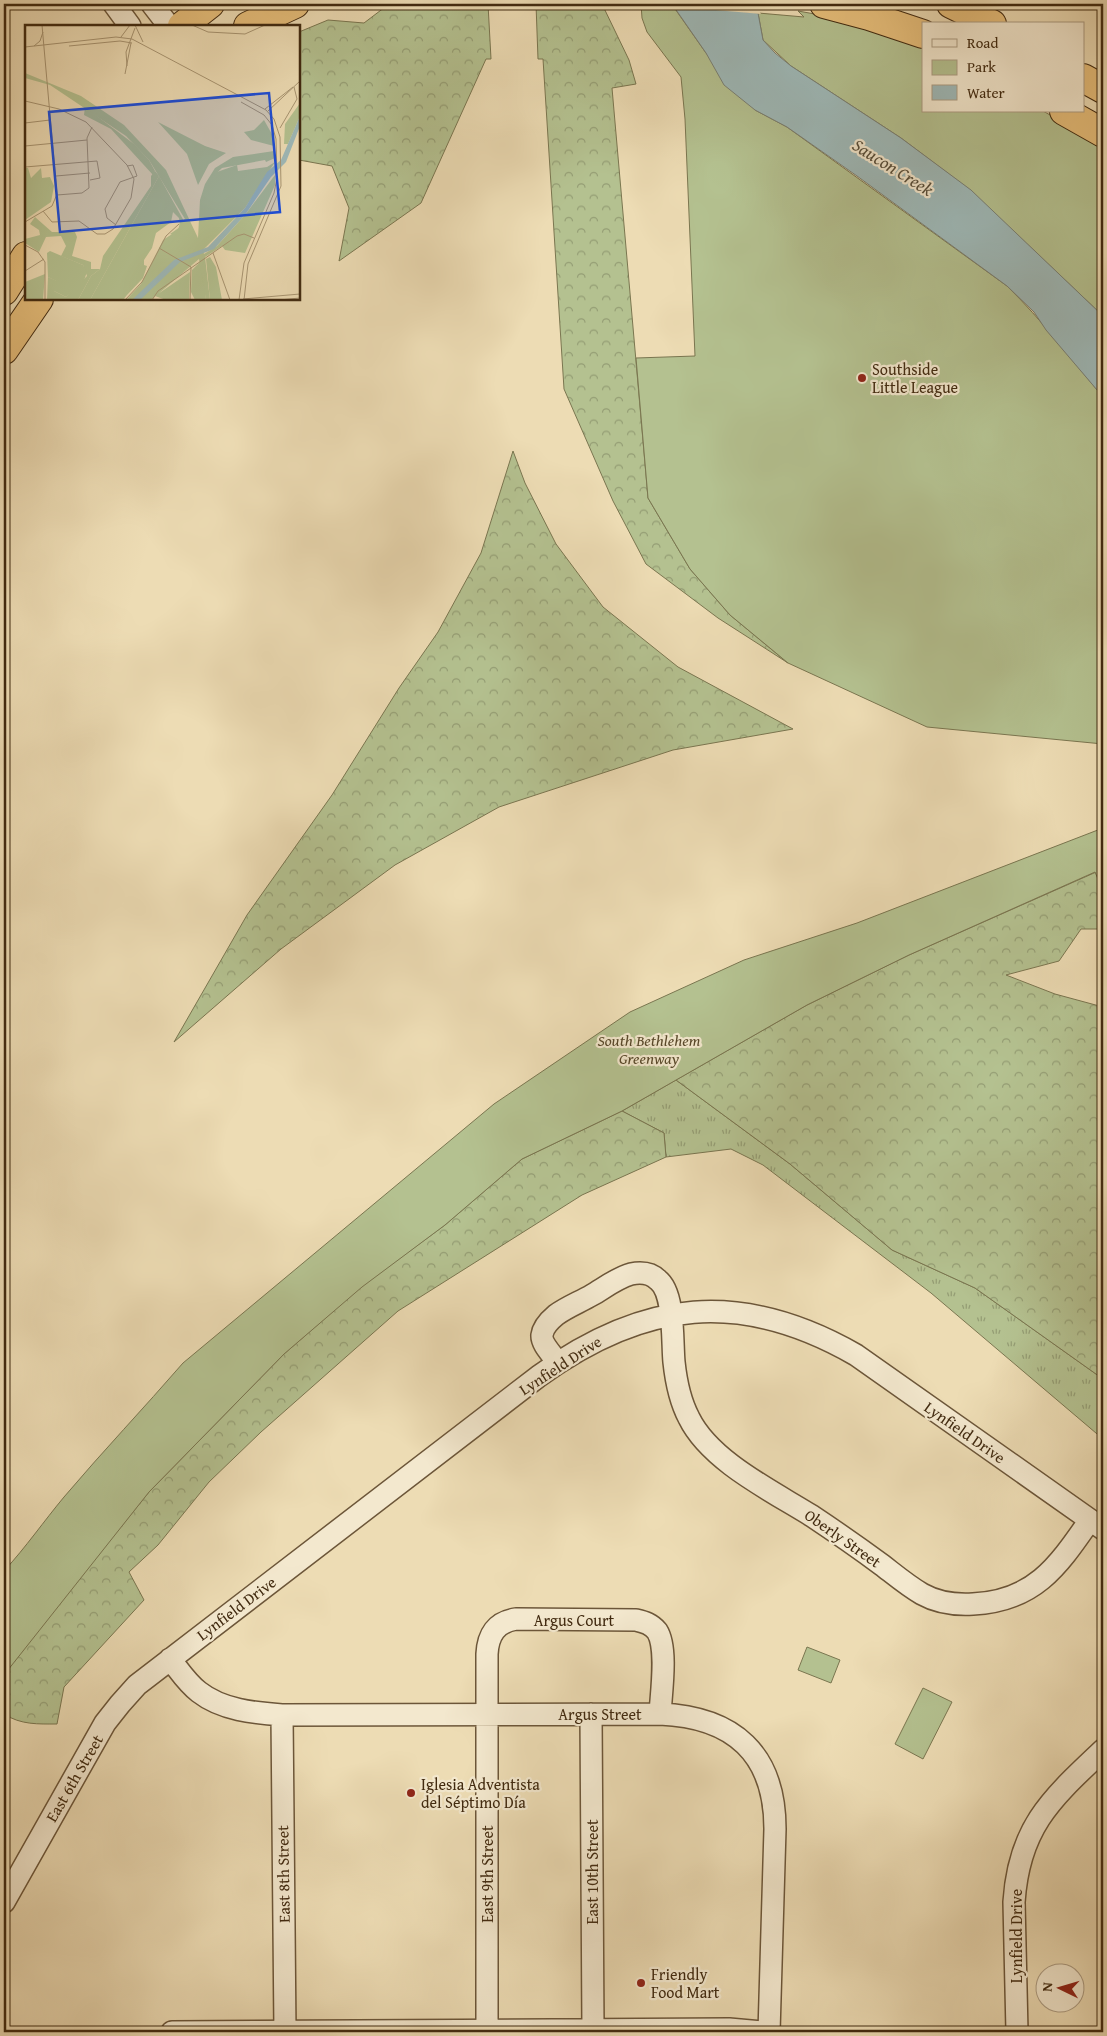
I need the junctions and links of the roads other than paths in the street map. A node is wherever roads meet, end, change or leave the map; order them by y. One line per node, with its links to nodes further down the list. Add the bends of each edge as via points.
1 (114, 4): 8 (street)
2 (152, 4): 9 (street)
3 (210, 4): 10 (highway)
4 (295, 4): 11 (highway)
5 (824, 4): 12 (highway)
6 (951, 4): 7 (highway)
7 (988, 22)
8 (129, 25)
9 (168, 25)
10 (183, 25)
11 (250, 25)
12 (922, 34)
13 (1084, 79): 14 (highway)
14 (1103, 89)
15 (1066, 112): 16 (highway)
16 (1103, 133)
17 (25, 258): 18 (highway)
18 (4, 290)
19 (38, 300): 20 (highway)
20 (4, 350)
21 (670, 1316): 22 (street, Lynfield Drive, via 618,1330); 22 (street, Oberly Street, via 667,1293 658,1279 638,1273 624,1277 556,1315 546,1325 542,1337); 23 (street, Lynfield Drive, via 704,1312 757,1316 828,1340 856,1355); 23 (street, Oberly Street, via 680,1392 689,1418 704,1440 726,1461 838,1533 923,1595 964,1605 1010,1598 1031,1588)
22 (558, 1363): 24 (street, Lynfield Drive)
23 (1097, 1524)
24 (166, 1662): 28 (street, Argus Street, via 208,1698 240,1710); 30 (street, East 6th Street, via 127,1696 105,1724)
25 (591, 1714): 26 (street, Argus Street); 27 (street, Argus Street); 31 (street, East 10th Street)
26 (660, 1714): 27 (street, Argus Court, via 661,1643 648,1623 636,1620 516,1619 502,1622 489,1638); 36 (street, Argus Street, via 695,1717 734,1736 750,1749 770,1787 775,1812)
27 (486, 1715): 28 (street, Argus Street); 32 (street, East 9th Street)
28 (282, 1716): 34 (street, East 8th Street)
29 (1103, 1750): 37 (street, Lynfield Drive, via 1054,1797 1036,1823 1022,1853 1014,1902)
30 (4, 1902)
31 (593, 2030): 32 (street); 35 (street, via 729,2029)
32 (487, 2031): 34 (street)
33 (172, 2032): 34 (street)
34 (285, 2032)
35 (762, 2032)
36 (769, 2032)
37 (1017, 2032)

